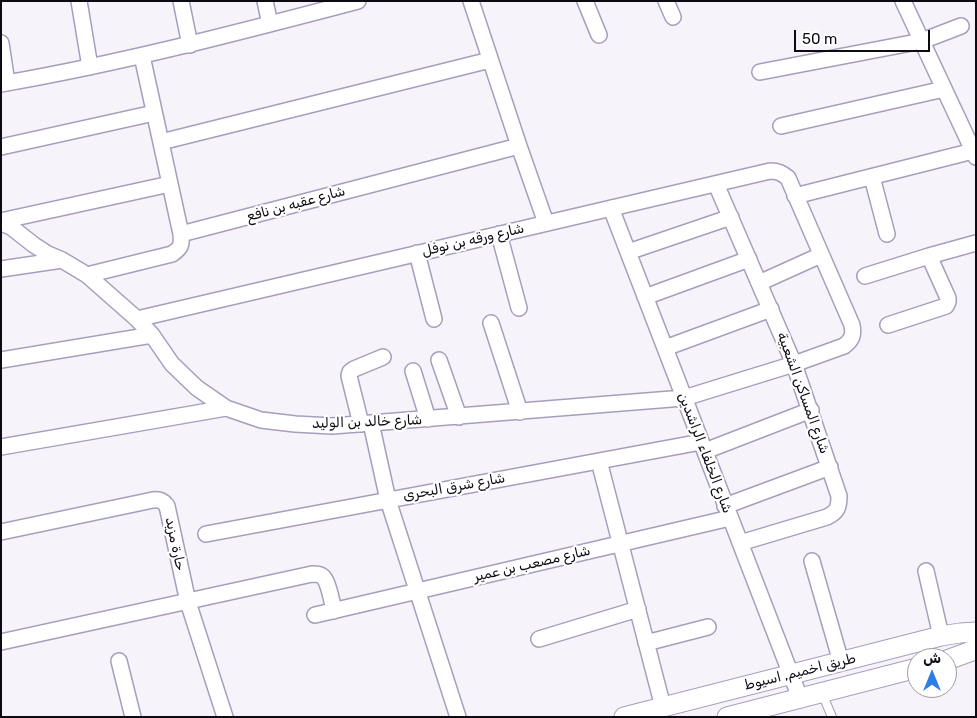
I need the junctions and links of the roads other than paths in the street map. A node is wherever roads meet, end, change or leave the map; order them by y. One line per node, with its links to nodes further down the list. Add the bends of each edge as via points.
1 (79, 1): 18 (street)
2 (181, 1): 15 (street)
3 (265, 1): 10 (street)
4 (358, 1): 10 (street)
5 (471, 1): 17 (street)
6 (585, 1): 12 (street)
7 (666, 1): 9 (street)
8 (903, 1): 13 (street)
9 (673, 17)
10 (270, 24): 15 (street)
11 (961, 26): 13 (street)
12 (599, 35)
13 (922, 41): 19 (street); 21 (street)
14 (1, 43): 20 (street)
15 (190, 44): 16 (street)
16 (142, 56): 18 (street); 22 (street)
17 (490, 60): 24 (street); 25 (street)
18 (90, 67): 20 (street)
19 (760, 72)
20 (4, 83)
21 (944, 89): 23 (street); 27 (street)
22 (154, 113): 24 (street); 26 (street)
23 (781, 126)
24 (161, 142): 29 (street)
25 (519, 146): 35 (street); 36 (street, شارع عقبه بن نافع)
26 (1, 148)
27 (974, 154): 28 (street)
28 (872, 176): 31 (street); 38 (street)
29 (170, 184): 34 (street); 36 (street)
30 (716, 184): 31 (street, شارع ورقه بن نوفل, via 777,171 788,178); 32 (street, شارع ورقه بن نوفل); 33 (street, شارع المساكن الشعبية)
31 (795, 196): 42 (street, شارع ورقه بن نوفل)
32 (611, 208): 35 (street, شارع ورقه بن نوفل); 40 (street, شارع الخلفاء الراشدين)
33 (731, 217): 40 (street); 44 (street, شارع المساكن الشعبية)
34 (1, 222): 45 (street, شارع خالد بن الوليد)
35 (546, 223): 37 (street, شارع ورقه بن نوفل)
36 (181, 234): 47 (street, via 182,242 172,254)
37 (499, 234): 41 (street, شارع ورقه بن نوفل); 51 (street)
38 (887, 234)
39 (976, 243): 43 (street)
40 (628, 252): 50 (street, شارع الخلفاء الراشدين)
41 (417, 253): 53 (street, شارع ورقه بن نوفل); 54 (street)
42 (821, 255): 49 (street); 62 (street, شارع ورقه بن نوفل, via 854,333 844,346)
43 (929, 256): 48 (street); 56 (street, via 948,298 946,306)
44 (749, 259): 49 (street, شارع المساكن الشعبية); 50 (street)
45 (62, 260): 46 (street); 47 (street, شارع خالد بن الوليد)
46 (1, 269)
47 (88, 275): 53 (street, شارع خالد بن الوليد)
48 (865, 276)
49 (759, 283): 52 (street, شارع المساكن الشعبية)
50 (645, 296): 58 (street, شارع الخلفاء الراشدين)
51 (519, 308)
52 (771, 310): 58 (street); 62 (street, شارع المساكن الشعبية)
53 (138, 319): 57 (street, شارع خالد بن الوليد)
54 (434, 319)
55 (491, 323): 67 (street)
56 (888, 324)
57 (152, 335): 60 (street); 65 (street, شارع خالد بن الوليد, via 184,376)
58 (665, 348): 64 (street, شارع الخلفاء الراشدين)
59 (383, 357): 70 (street, via 350,372)
60 (1, 360)
61 (439, 360): 68 (street)
62 (794, 364): 64 (street, شارع خالد بن الوليد); 66 (street, شارع المساكن الشعبية)
63 (412, 371): 69 (street)
64 (684, 398): 67 (street, شارع خالد بن الوليد); 72 (street, شارع الخلفاء الراشدين)
65 (226, 408): 70 (street, شارع خالد بن الوليد, via 261,420 295,424); 71 (street)
66 (811, 410): 72 (street, شارع شرق البحرى); 74 (street, شارع المساكن الشعبية)
67 (520, 412): 68 (street, شارع خالد بن الوليد)
68 (459, 417): 69 (street, شارع خالد بن الوليد)
69 (428, 419): 70 (street, شارع خالد بن الوليد)
70 (366, 424): 75 (street)
71 (1, 447)
72 (703, 447): 73 (street, شارع شرق البحرى); 76 (street, شارع الخلفاء الراشدين)
73 (599, 461): 75 (street, شارع شرق البحرى); 80 (street)
74 (830, 467): 76 (street, شارع مصعب بن عمير); 79 (street, شارع المساكن الشعبية, via 839,496 835,513)
75 (388, 500): 78 (street, شارع شرق البحرى); 83 (street)
76 (728, 512): 79 (street, شارع الخلفاء الراشدين); 80 (street, شارع مصعب بن عمير)
77 (1, 532): 84 (street, حارة مزيد, via 159,499 167,506)
78 (206, 534)
79 (740, 542): 101 (street, شارع الخلفاء الراشدين)
80 (620, 543): 83 (street, شارع مصعب بن عمير); 85 (street)
81 (812, 561): 98 (street)
82 (926, 570): 90 (street)
83 (417, 591): 86 (street, شارع مصعب بن عمير); 108 (street)
84 (188, 602): 86 (street, via 318,574 326,580); 92 (street); 107 (street, حارة مزيد)
85 (638, 609): 91 (street); 93 (street)
86 (334, 610): 87 (street, شارع مصعب بن عمير)
87 (315, 615)
88 (708, 627): 93 (street)
89 (976, 632): 90 (street, طريق اخميم, اسيوط)
90 (941, 636): 95 (street, طريق اخميم, اسيوط)
91 (539, 638)
92 (1, 642)
93 (646, 643): 105 (street)
94 (974, 652): 96 (street)
95 (875, 653): 98 (street, طريق اخميم, اسيوط); 102 (street)
96 (957, 657)
97 (118, 661): 106 (street)
98 (841, 662): 99 (street, طريق اخميم, اسيوط)
99 (811, 669): 101 (street, طريق اخميم, اسيوط); 103 (street)
100 (907, 671): 102 (street, طريق اخميم, اسيوط)
101 (790, 674): 104 (street, شارع الخلفاء الراشدين); 105 (street, طريق اخميم, اسيوط)
102 (882, 677): 103 (street, طريق اخميم, اسيوط)
103 (822, 693): 104 (street, طريق اخميم, اسيوط); 111 (lane)
104 (800, 698): 110 (street, طريق اخميم, اسيوط)
105 (663, 707): 109 (street, طريق اخميم, اسيوط)
106 (133, 717)
107 (225, 717)
108 (458, 717)
109 (624, 717)
110 (727, 717)
111 (832, 717)

